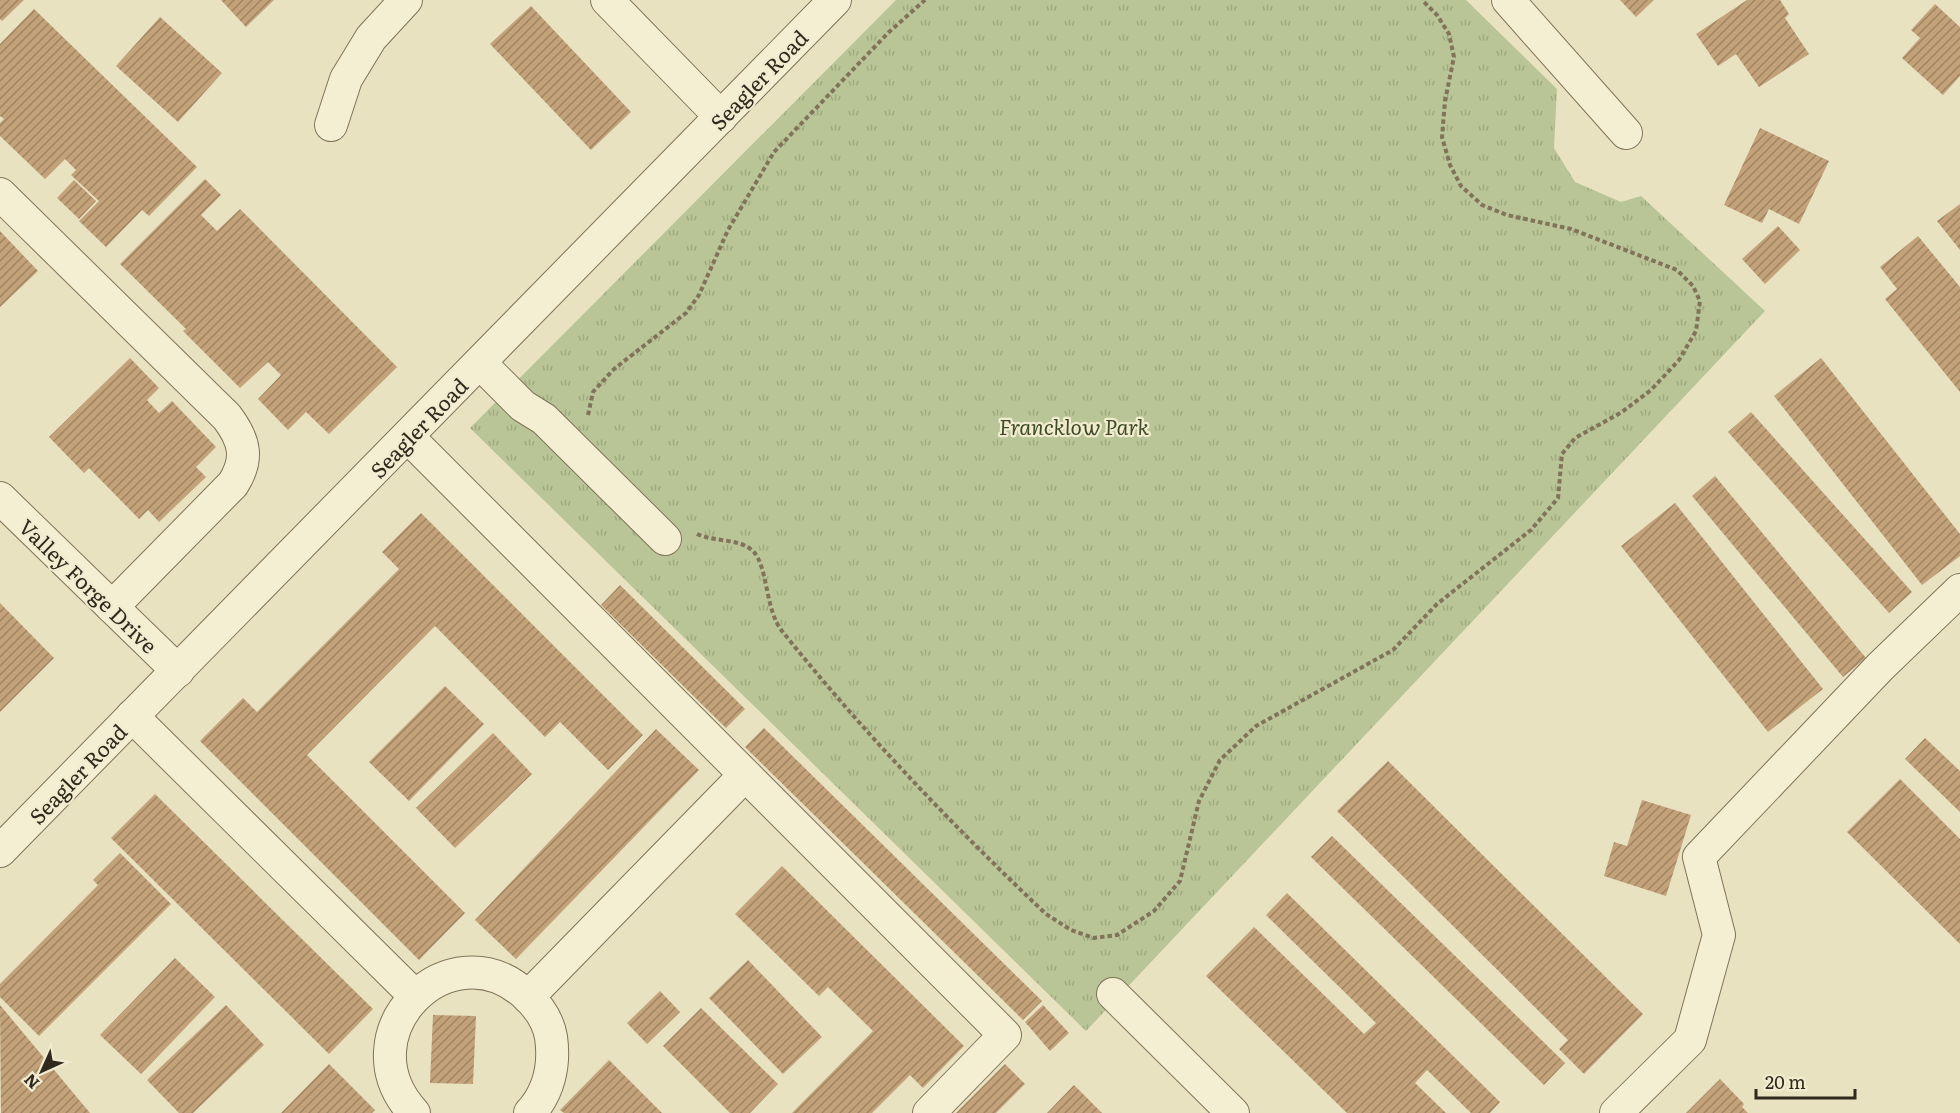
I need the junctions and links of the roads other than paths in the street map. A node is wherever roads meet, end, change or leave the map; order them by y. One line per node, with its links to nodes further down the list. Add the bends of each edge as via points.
1 (406, 0): 6 (street, via 371,38 346,79)
2 (607, 0): 5 (street)
3 (834, 0): 5 (street, Seagler Road)
4 (1508, 0): 7 (street)
5 (721, 117): 9 (street, Seagler Road)
6 (331, 125)
7 (1626, 133)
8 (0, 194): 14 (street, via 227,417 244,448 244,460 233,484)
9 (480, 363): 10 (street, Seagler Road); 12 (street, via 523,406 544,419)
10 (408, 437): 15 (street, Seagler Road); 17 (street)
11 (0, 498): 14 (street, Valley Forge Drive)
12 (680, 536)
13 (1960, 590): 26 (street, via 1698,857 1719,935 1690,1040)
14 (112, 607): 15 (street, Valley Forge Drive)
15 (178, 671): 16 (street, Seagler Road)
16 (132, 716): 18 (street, Seagler Road); 20 (street)
17 (745, 775): 21 (street); 24 (street, via 1005,1035)
18 (0, 851)
19 (1113, 994): 25 (street)
20 (415, 996): 21 (street, via 427,985 452,975 490,974 516,986); 22 (street, via 406,1004 389,1048 392,1077)
21 (528, 997): 23 (street, via 549,1028 554,1056 545,1093)
22 (414, 1113)
23 (531, 1113)
24 (929, 1113)
25 (1233, 1113)
26 (1616, 1113)

